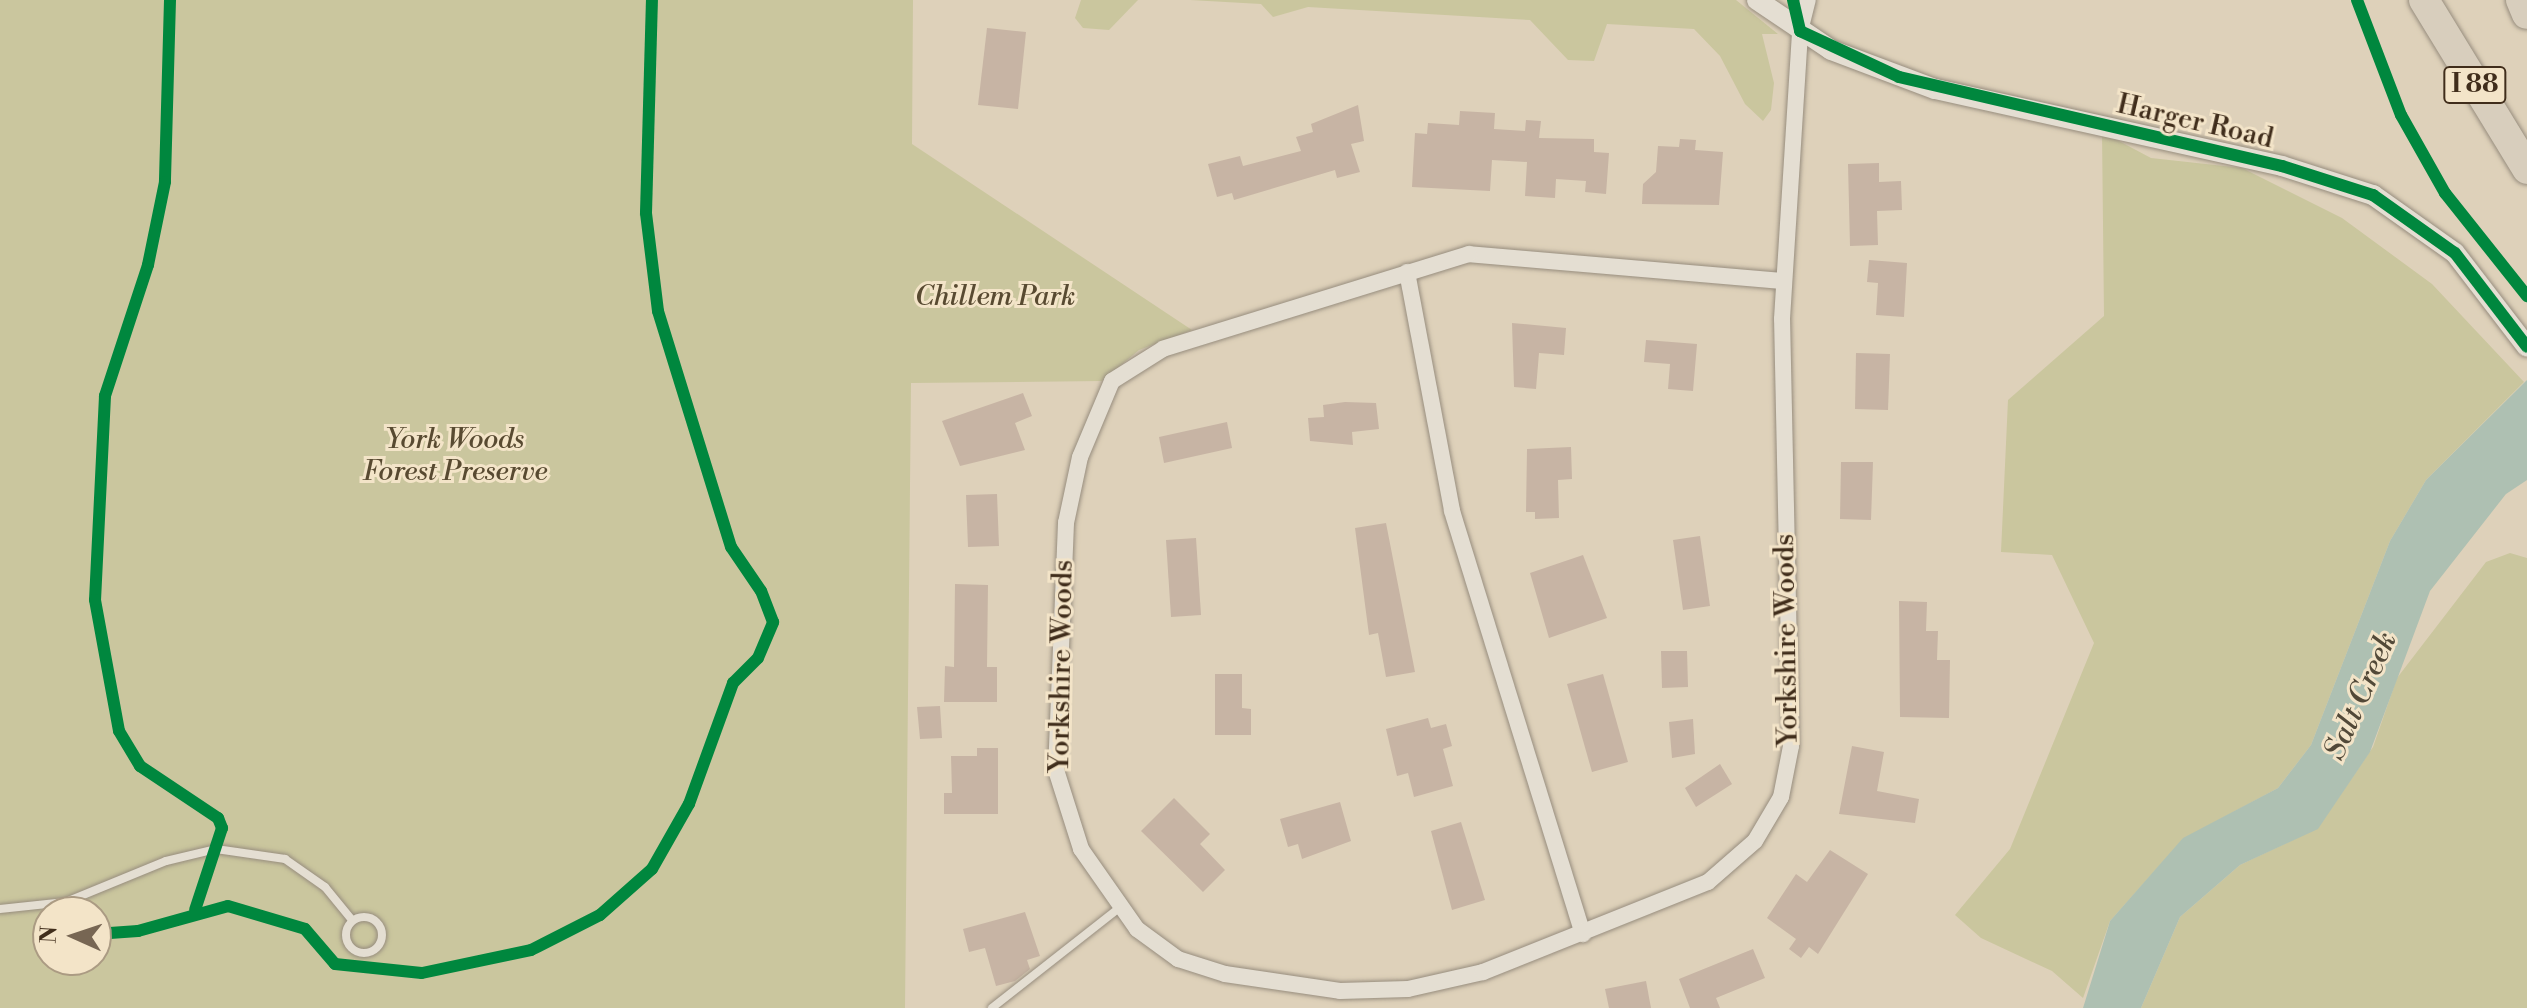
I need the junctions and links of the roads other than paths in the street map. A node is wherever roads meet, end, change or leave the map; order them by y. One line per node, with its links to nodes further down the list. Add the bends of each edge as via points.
1 (1757, 0): 6 (street, Harger Road)
2 (1808, 0): 6 (street, Yorkshire Woods)
3 (2424, 0): 7 (highway, I 88)
4 (2521, 0): 5 (highway)
5 (2527, 14)
6 (1800, 31): 9 (street, Yorkshire Woods); 10 (street, Harger Road, via 1831,50 1935,89 2282,166 2373,195 2455,253)
7 (2527, 169)
8 (1407, 272): 9 (street, Yorkshire Woods, via 1469,254); 11 (street, Yorkshire Woods, via 1163,349 1112,381 1100,402 1066,523 1056,770 1069,824); 14 (street, via 1452,511)
9 (1783, 281): 14 (street, Yorkshire Woods, via 1791,746 1781,797 1755,841 1708,882)
10 (2526, 345)
11 (1119, 908): 14 (street, Yorkshire Woods, via 1159,947 1199,967 1371,994 1483,972); 15 (lane)
12 (0, 909): 13 (lane, via 66,902 166,861 216,849 285,859 325,887)
13 (352, 920): 13 (lane, via 366,917 380,925 382,939 375,950 360,953 348,944)
14 (1583, 934)
15 (992, 1008)

